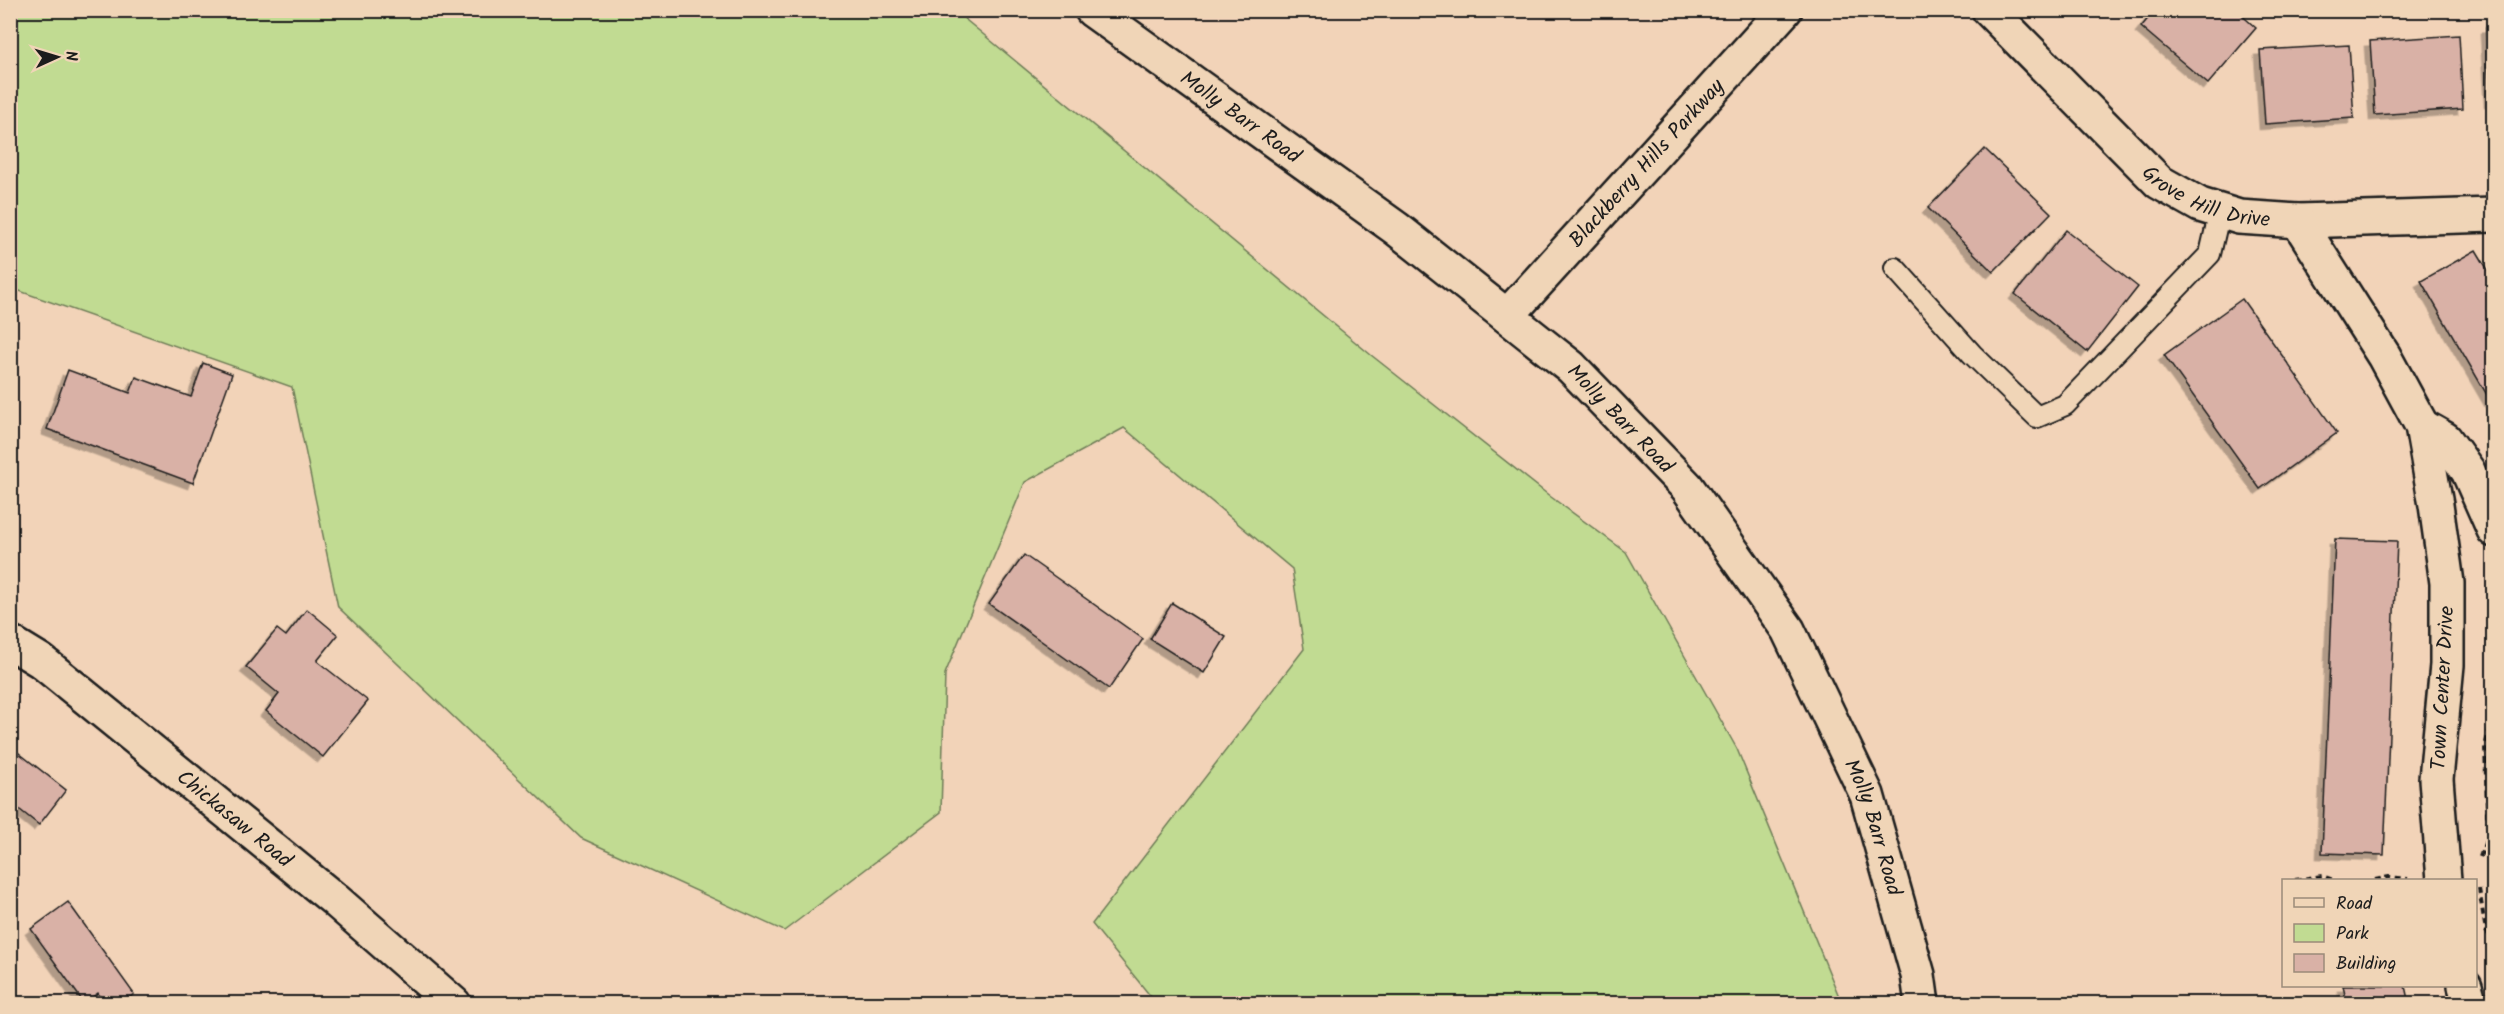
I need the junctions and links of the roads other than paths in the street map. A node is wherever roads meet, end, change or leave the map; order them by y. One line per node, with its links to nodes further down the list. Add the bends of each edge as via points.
1 (1092, 10): 8 (street, Molly Barr Road, via 1397,229)
2 (1785, 10): 8 (street, Blackberry Hills Parkway)
3 (1989, 10): 4 (street, Grove Hill Drive, via 2159,182 2200,205)
4 (2220, 211): 6 (street, Grove Hill Drive, via 2239,217); 7 (lane, via 2210,254 2065,405 2037,417 1972,354)
5 (2493, 215): 6 (street, Grove Hill Drive)
6 (2298, 221): 9 (street, Town Center Drive, via 2384,356)
7 (1895, 268)
8 (1507, 316): 15 (street, Molly Barr Road, via 1571,367 1687,487 1788,630 1868,795 1918,975)
9 (2422, 426): 10 (street, Town Center Drive, via 2445,440 2468,471); 12 (street, Town Center Drive, via 2447,583 2447,665)
10 (2493, 530)
11 (10, 642): 14 (street, Chickasaw Road, via 41,661 334,899)
12 (2428, 879)
13 (2465, 987): 16 (street)
14 (454, 1004)
15 (1922, 1004)
16 (2470, 1004)

